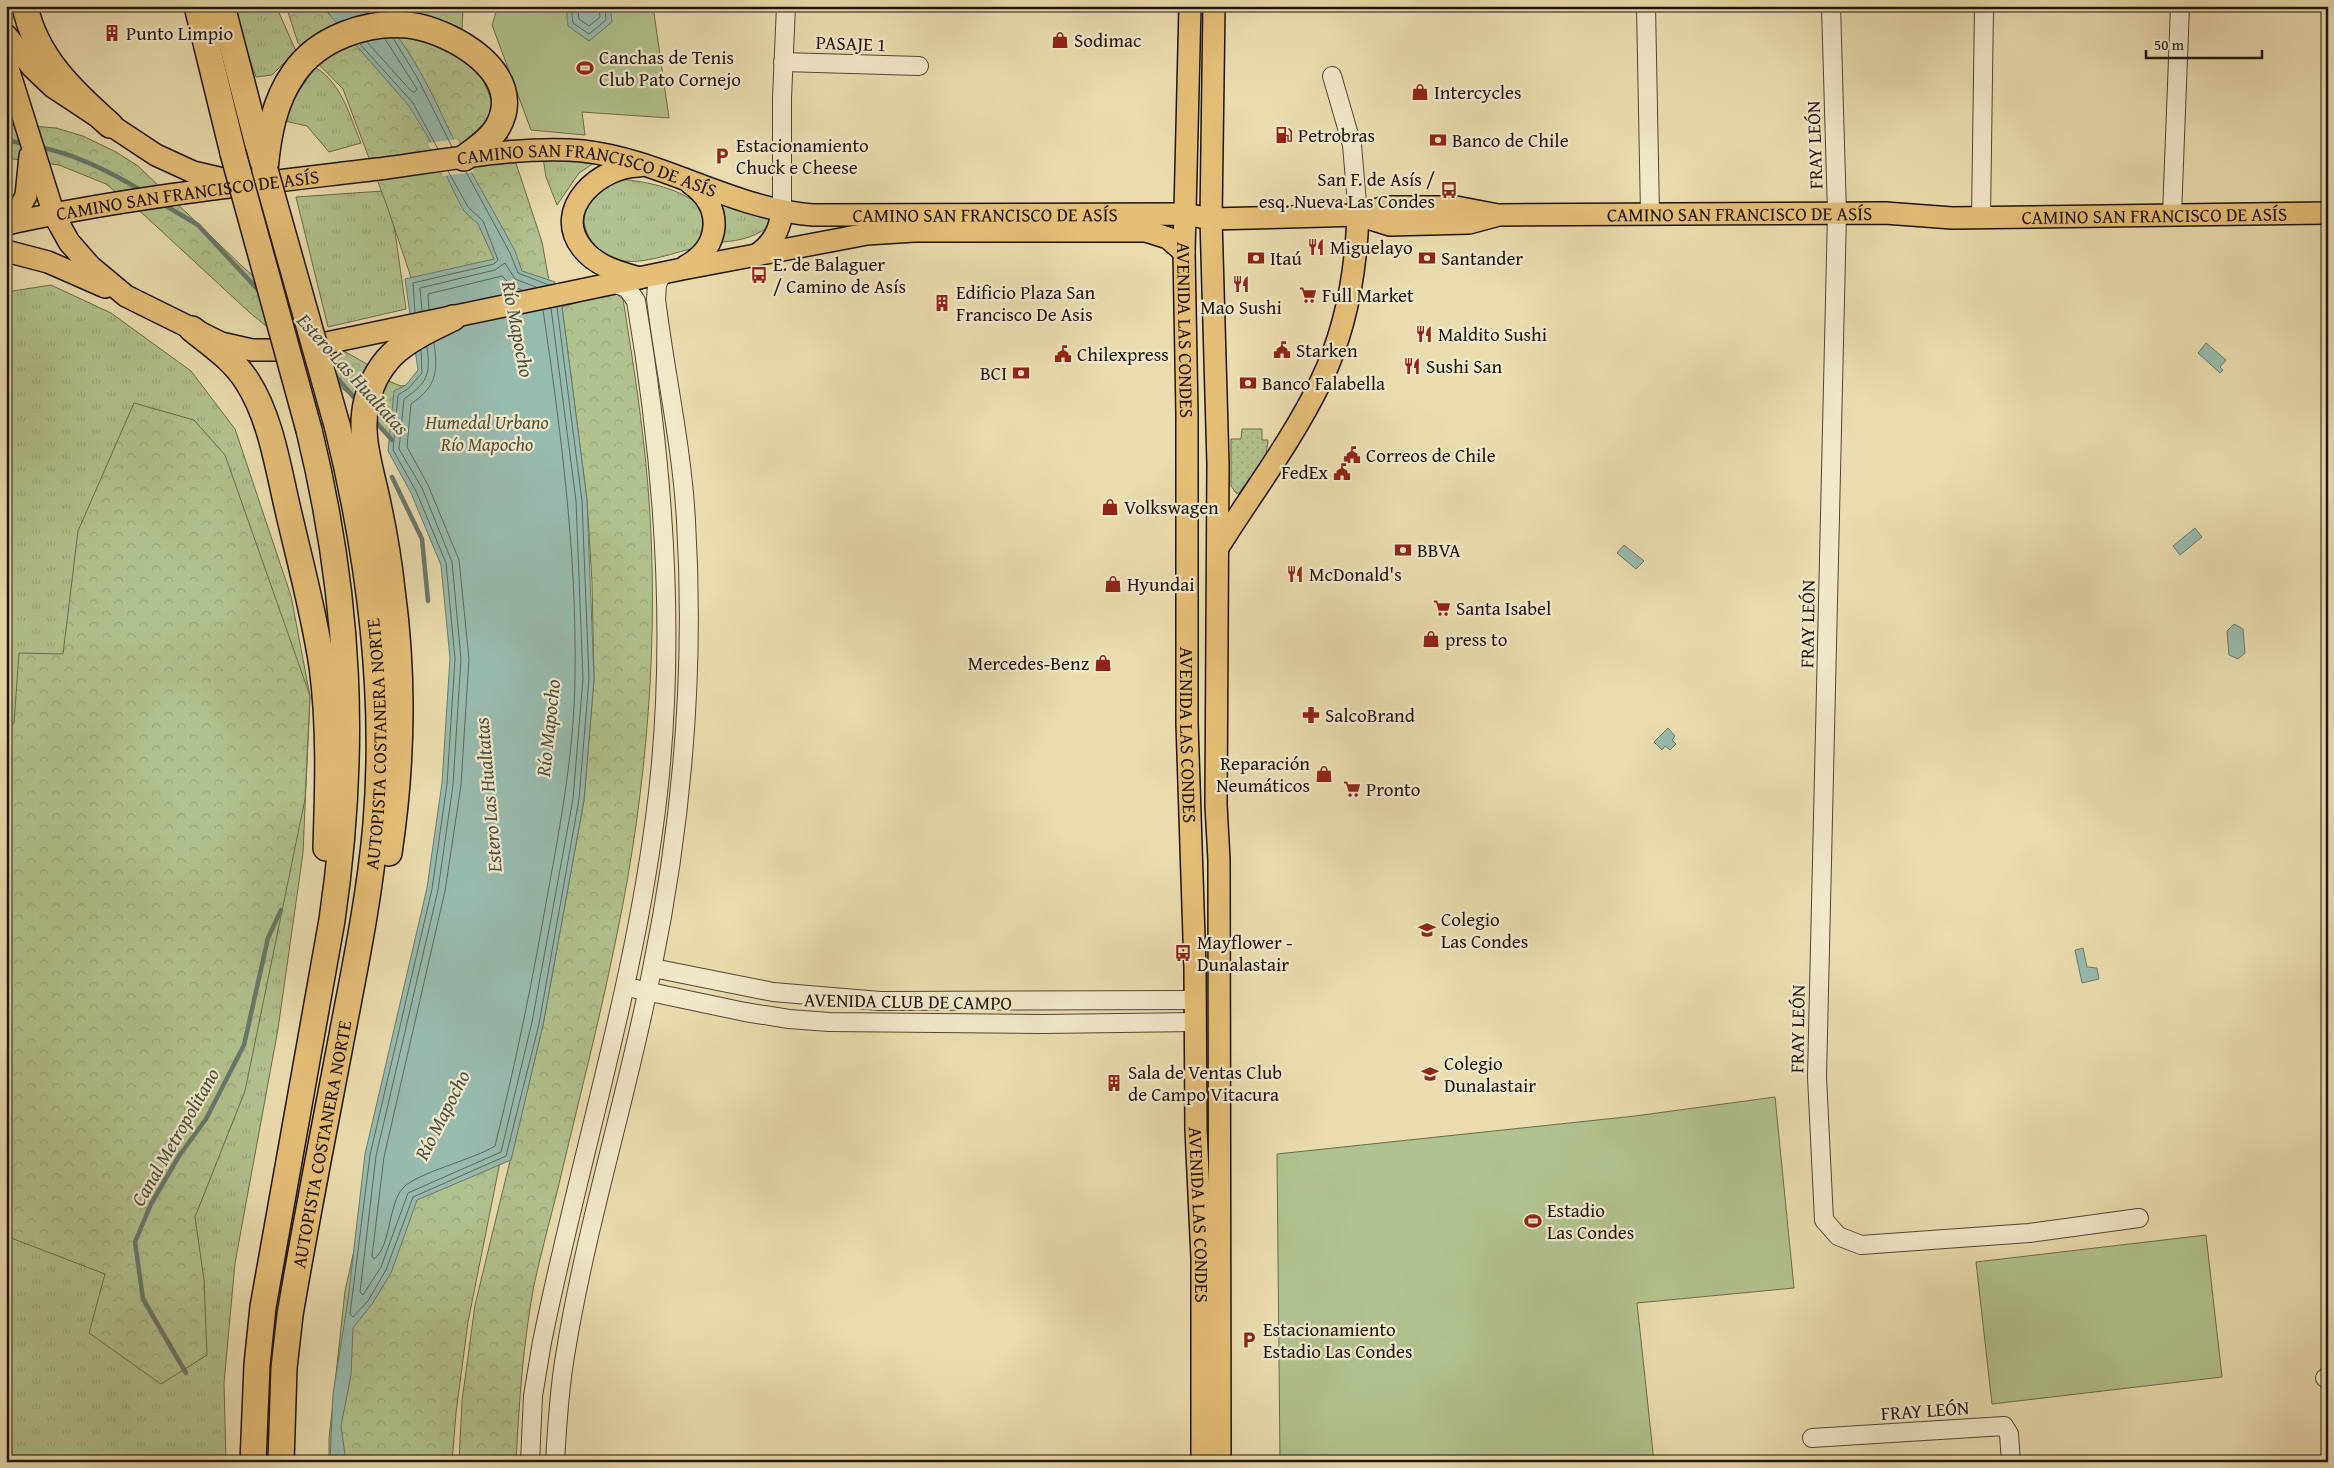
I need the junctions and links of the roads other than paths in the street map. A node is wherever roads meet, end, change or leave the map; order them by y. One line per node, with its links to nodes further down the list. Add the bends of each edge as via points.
1 (25, 6): 15 (highway, via 34,37 46,59)
2 (786, 6): 12 (street)
3 (1190, 6): 24 (main road, AVENIDA LAS CONDES)
4 (1214, 6): 30 (main road, AVENIDA LAS CONDES)
5 (1646, 6): 25 (street)
6 (1831, 6): 22 (street, FRAY LEÓN)
7 (1984, 6): 29 (street)
8 (2180, 6): 28 (street)
9 (203, 8): 19 (highway, AUTOPISTA COSTANERA NORTE, via 258,144); 45 (highway, AUTOPISTA COSTANERA NORTE, bridge, via 233,153 309,430 337,564 348,699 344,827)
10 (6, 35): 15 (main road, via 42,78)
11 (6, 62): 18 (main road, via 30,139)
12 (783, 62): 13 (street, PASAJE 1); 21 (street)
13 (919, 66)
14 (1332, 76): 27 (street, via 1352,145)
15 (110, 125): 19 (main road, via 179,167 208,176)
16 (464, 158): 17 (main road, CAMINO SAN FRANCISCO DE ASÍS, via 552,150 583,152); 19 (main road, CAMINO SAN FRANCISCO DE ASÍS, via 356,172); 19 (highway, via 493,134 502,117 504,94 494,72 472,51 442,34 408,25 380,25 331,40 304,60 294,72 278,102)
17 (645, 165): 20 (main road, CAMINO SAN FRANCISCO DE ASÍS); 36 (main road, via 623,167 598,179 579,199 573,219 576,238 588,255 607,268)
18 (37, 177): 26 (main road); 31 (main road)
19 (261, 177): 26 (main road, CAMINO SAN FRANCISCO DE ASÍS, via 210,191 97,205); 47 (highway, AUTOPISTA COSTANERA NORTE, bridge, via 337,425 367,577 375,647 379,723 376,824 366,907)
20 (688, 183): 21 (main road, CAMINO SAN FRANCISCO DE ASÍS); 35 (main road, via 706,199 712,210 714,229 702,256)
21 (782, 211): 24 (main road, CAMINO SAN FRANCISCO DE ASÍS, via 864,217); 34 (main road, via 774,239)
22 (1837, 213): 25 (main road, CAMINO SAN FRANCISCO DE ASÍS); 29 (main road, CAMINO SAN FRANCISCO DE ASÍS); 57 (street, FRAY LEÓN, via 1817,1077 1824,1220 1838,1236 1861,1245 2029,1233)
23 (2328, 213): 28 (main road, CAMINO SAN FRANCISCO DE ASÍS)
24 (1185, 214): 30 (main road, CAMINO SAN FRANCISCO DE ASÍS); 33 (main road, AVENIDA LAS CONDES)
25 (1650, 214): 27 (main road, CAMINO SAN FRANCISCO DE ASÍS, via 1498,215 1469,223 1390,225)
26 (54, 215): 31 (main road); 38 (main road, CAMINO SAN FRANCISCO DE ASÍS, via 69,242)
27 (1358, 215): 30 (main road, CAMINO SAN FRANCISCO DE ASÍS); 41 (main road, via 1349,299 1322,380)
28 (2172, 215): 29 (main road, CAMINO SAN FRANCISCO DE ASÍS)
29 (1981, 218)
30 (1211, 219): 41 (main road, AVENIDA LAS CONDES)
31 (8, 224)
32 (6, 251): 38 (main road, via 48,262)
33 (1184, 252): 34 (main road, CAMINO SAN FRANCISCO DE ASÍS, via 1168,238 1146,231 914,231 867,234); 42 (main road, AVENIDA LAS CONDES)
34 (758, 254): 35 (main road, CAMINO SAN FRANCISCO DE ASÍS)
35 (672, 271): 36 (main road, CAMINO SAN FRANCISCO DE ASÍS); 44 (street, via 657,285 656,298 682,467 688,622 679,784)
36 (640, 279): 37 (main road, CAMINO SAN FRANCISCO DE ASÍS)
37 (616, 284): 39 (main road, CAMINO SAN FRANCISCO DE ASÍS); 46 (street, via 633,294 638,308 662,508 666,603 665,690 658,792)
38 (126, 296): 40 (main road, CAMINO SAN FRANCISCO DE ASÍS)
39 (453, 318): 40 (main road, CAMINO SAN FRANCISCO DE ASÍS, bridge, via 307,347 268,350 229,345); 47 (highway, via 395,350 378,371 364,415 367,459 386,546 397,629 400,740 387,867)
40 (192, 330): 45 (highway, via 231,360 257,400 279,474 313,616 323,676 328,754)
41 (1219, 546): 43 (main road, AVENIDA LAS CONDES)
42 (1187, 655): 43 (main road, via 1200,678); 50 (main road, AVENIDA LAS CONDES)
43 (1217, 687): 64 (main road, AVENIDA LAS CONDES)
44 (653, 968): 48 (street, AVENIDA CLUB DE CAMPO); 49 (street)
45 (321, 980): 59 (highway, AUTOPISTA COSTANERA NORTE, via 263,1308)
46 (624, 986): 49 (street, AVENIDA CLUB DE CAMPO); 61 (street, via 542,1342 534,1396)
47 (351, 988): 60 (highway, AUTOPISTA COSTANERA NORTE, via 290,1315)
48 (748, 988): 51 (street, AVENIDA CLUB DE CAMPO); 53 (street)
49 (647, 992): 53 (street, AVENIDA CLUB DE CAMPO); 62 (street, via 571,1320 559,1399)
50 (1195, 1000): 52 (street, AVENIDA CLUB DE CAMPO); 54 (main road, AVENIDA LAS CONDES)
51 (880, 1001): 52 (street, AVENIDA CLUB DE CAMPO); 55 (street)
52 (1042, 1001): 56 (street)
53 (746, 1012): 55 (street, AVENIDA CLUB DE CAMPO, via 789,1019)
54 (1196, 1022): 56 (street, AVENIDA CLUB DE CAMPO); 63 (main road, AVENIDA LAS CONDES, via 1196,1130 1202,1258)
55 (879, 1024): 56 (street, AVENIDA CLUB DE CAMPO)
56 (1042, 1024)
57 (2139, 1218)
58 (1812, 1438): 65 (street, FRAY LEÓN, via 2004,1426 2009,1434)
59 (254, 1462)
60 (280, 1462)
61 (530, 1462)
62 (555, 1462)
63 (1202, 1462)
64 (1220, 1462)
65 (2011, 1462)

